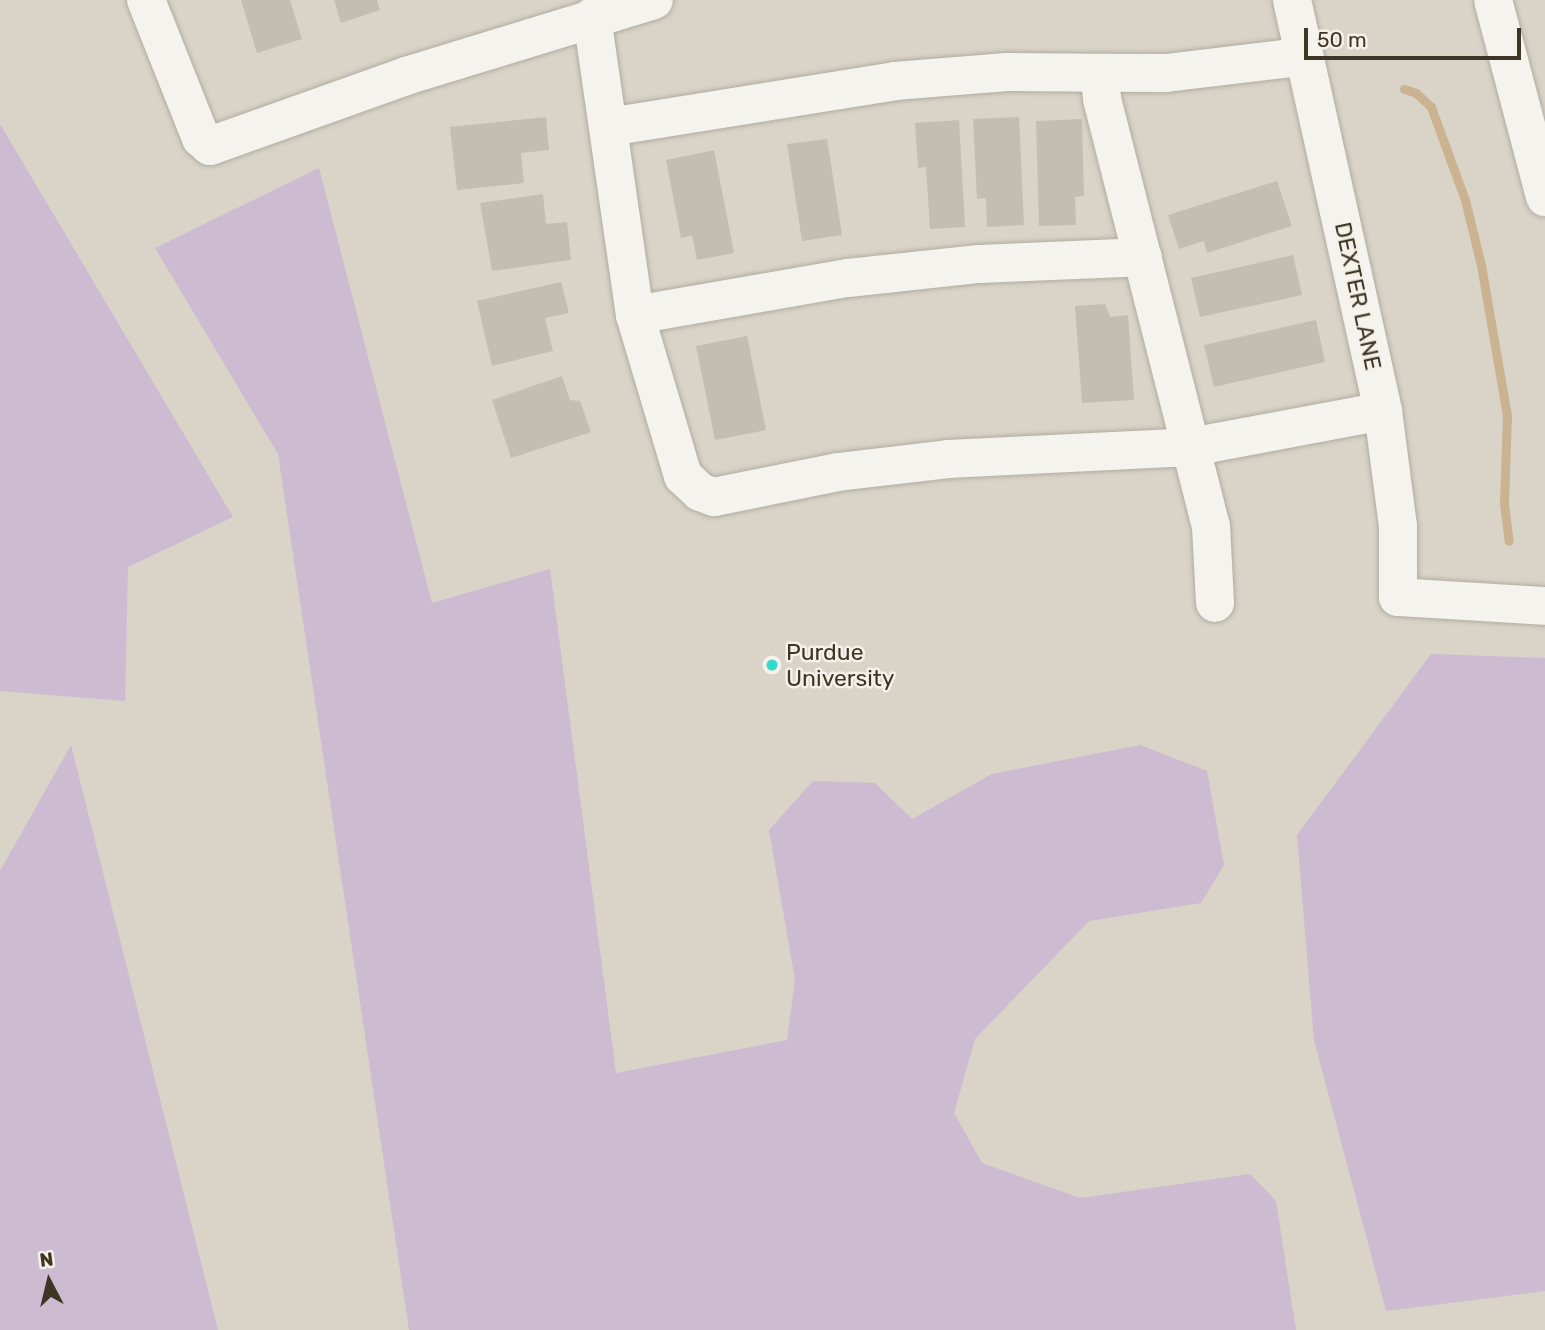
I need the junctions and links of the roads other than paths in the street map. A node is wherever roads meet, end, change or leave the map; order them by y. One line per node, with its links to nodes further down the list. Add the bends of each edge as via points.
1 (146, 0): 5 (street, via 201,138 210,146 409,75)
2 (654, 0): 5 (street)
3 (1292, 0): 6 (street, DEXTER LANE)
4 (1493, 0): 9 (street)
5 (592, 17): 8 (street)
6 (1301, 57): 7 (street, via 1177,72); 12 (street, DEXTER LANE, via 1358,285)
7 (1099, 73): 8 (street, via 1007,72 895,81); 10 (street)
8 (609, 127): 11 (street)
9 (1545, 197)
10 (1143, 257): 11 (street, via 979,264 848,278); 13 (street)
11 (635, 315): 13 (street, via 683,477 699,492 714,497 838,472 948,459)
12 (1383, 411): 13 (street); 15 (street, DEXTER LANE, via 1398,526 1398,597)
13 (1191, 447): 14 (street, via 1211,526)
14 (1215, 603)
15 (1545, 606)

